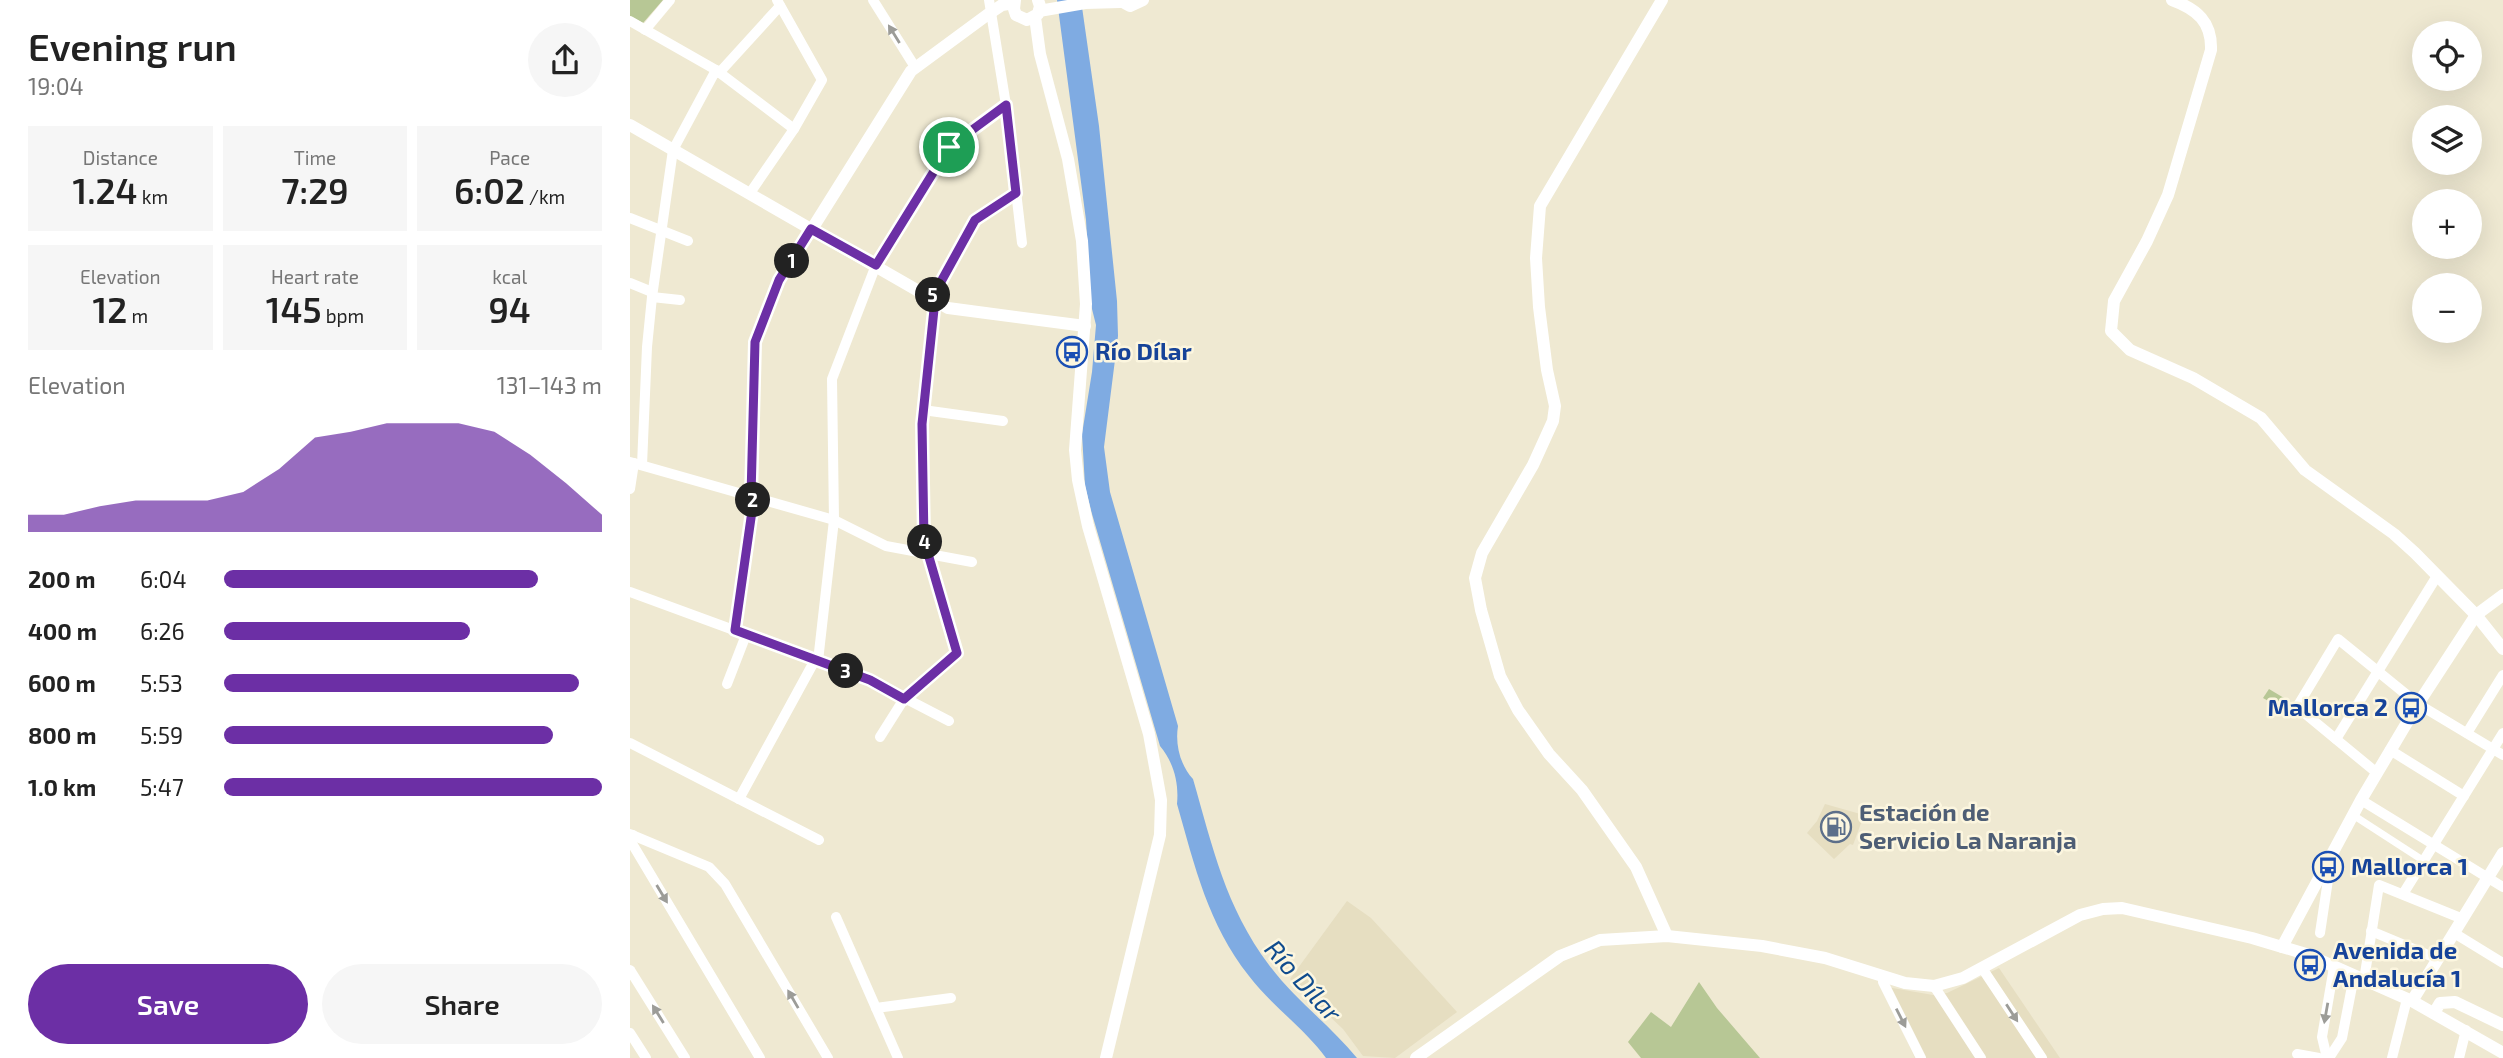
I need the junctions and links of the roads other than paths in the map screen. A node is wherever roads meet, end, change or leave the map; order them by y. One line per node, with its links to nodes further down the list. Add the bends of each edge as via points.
1 (670, 0): 11 (street)
2 (873, 0): 12 (street, one-way to 2)
3 (1143, 0): 6 (street, via 1130,6)
4 (1662, 0): 80 (street, via 1540,206 1536,258 1555,405 1553,421 1482,553 1475,578 1500,676 1518,710 1636,867)
5 (2172, 0): 39 (street, via 2195,10 2204,20 2211,50 2168,195 2113,301 2111,331 2130,350 2193,378 2261,418 2305,470 2394,534)
6 (1120, 1): 9 (street)
7 (778, 3): 13 (street); 16 (street, via 822,80)
8 (991, 7): 9 (street); 12 (street); 14 (street)
9 (1026, 9): 30 (street, via 1079,216)
10 (630, 21): 11 (street)
11 (645, 30): 13 (street)
12 (915, 67): 21 (street)
13 (717, 71): 16 (street); 17 (street)
14 (1006, 105): 19 (street); 25 (street, via 949,147)
15 (630, 125): 17 (street)
16 (794, 129): 18 (street)
17 (673, 150): 18 (street); 22 (street)
18 (750, 193): 21 (street)
19 (1016, 193): 24 (street); 28 (street, via 975,220)
20 (630, 218): 22 (street)
21 (811, 229): 25 (street); 35 (street, via 779,280 755,342)
22 (662, 230): 23 (street); 27 (street)
23 (688, 241)
24 (1023, 243)
25 (876, 265): 28 (street); 36 (street, via 832,379)
26 (630, 283): 27 (street)
27 (652, 294): 29 (street); 33 (street)
28 (933, 299): 30 (street, via 948,308); 31 (street)
29 (680, 300)
30 (1085, 326): 104 (street, via 1076,426 1077,481 1149,734 1161,800 1160,835)
31 (923, 410): 32 (street); 37 (street, via 924,540)
32 (1003, 421)
33 (635, 464): 34 (street); 35 (street)
34 (630, 489)
35 (752, 496): 36 (street); 43 (street)
36 (834, 520): 37 (street, via 886,546); 46 (street)
37 (928, 554): 38 (street); 50 (street, via 957,653)
38 (972, 562)
39 (2437, 576): 42 (street); 47 (street)
40 (630, 592): 43 (street)
41 (2503, 595): 42 (street)
42 (2476, 615): 45 (street); 51 (street)
43 (735, 630): 44 (street)
44 (746, 635): 46 (street); 49 (street)
45 (2503, 649)
46 (817, 660): 50 (street); 63 (street)
47 (2378, 671): 51 (street); 56 (street); 56 (street, via 2338,639 2297,707)
48 (2503, 674): 53 (street)
49 (727, 684)
50 (904, 699): 52 (street); 55 (street)
51 (2418, 704): 53 (street); 59 (street)
52 (949, 721)
53 (2467, 733): 58 (street)
54 (2503, 733): 58 (street)
55 (880, 737)
56 (2336, 739): 61 (street)
57 (630, 743): 63 (street)
58 (2493, 748): 60 (street); 62 (street)
59 (2390, 750): 61 (street); 62 (street)
60 (2503, 755)
61 (2377, 773): 64 (street)
62 (2464, 796): 68 (street)
63 (739, 799): 67 (street)
64 (2361, 800): 65 (street); 68 (street)
65 (2353, 815): 70 (street); 71 (street)
66 (631, 834): 101 (street, one-way to 101, via 630,840); 102 (street, one-way to 66, via 725,884 709,867)
67 (819, 840)
68 (2434, 845): 70 (street); 72 (street)
69 (2503, 853): 72 (street)
70 (2424, 861): 74 (street)
71 (2324, 868): 78 (street, via 2328,880); 81 (street)
72 (2488, 878): 73 (street); 76 (street)
73 (2503, 887)
74 (2403, 894): 76 (street); 77 (street, via 2379,885)
75 (836, 917): 92 (street)
76 (2463, 919): 79 (street)
77 (2371, 931): 82 (street); 88 (street)
78 (2320, 933)
79 (2454, 933): 82 (street); 83 (street)
80 (1667, 936): 87 (street, via 1807,953); 105 (street, via 1600,940 1560,956)
81 (2282, 947): 84 (street); 85 (street, via 2122,908 2103,909 2080,915)
82 (2438, 959): 91 (street)
83 (2503, 963)
84 (2334, 967): 88 (street); 110 (street, one-way to 110, via 2322,1037)
85 (1982, 968): 89 (street); 108 (street, one-way to 108)
86 (630, 970): 100 (street, one-way to 86)
87 (1885, 977): 89 (street); 106 (street, one-way to 106, via 1883,982)
88 (2359, 978): 91 (street); 110 (street, via 2342,1038)
89 (1934, 986): 107 (street)
90 (951, 998): 92 (street)
91 (2409, 1000): 93 (street); 111 (street)
92 (876, 1008): 103 (street)
93 (2434, 1013): 94 (street, via 2440,1003 2455,1002); 95 (street)
94 (2503, 1025)
95 (2466, 1030): 97 (street); 112 (street)
96 (630, 1033): 99 (street)
97 (2503, 1053)
98 (2297, 1054): 109 (street)
99 (646, 1058)
100 (685, 1058)
101 (760, 1058)
102 (828, 1058)
103 (898, 1058)
104 (1106, 1058)
105 (1416, 1058)
106 (1921, 1058)
107 (1981, 1058)
108 (2042, 1058)
109 (2319, 1058)
110 (2328, 1058)
111 (2392, 1058)
112 (2459, 1058)

